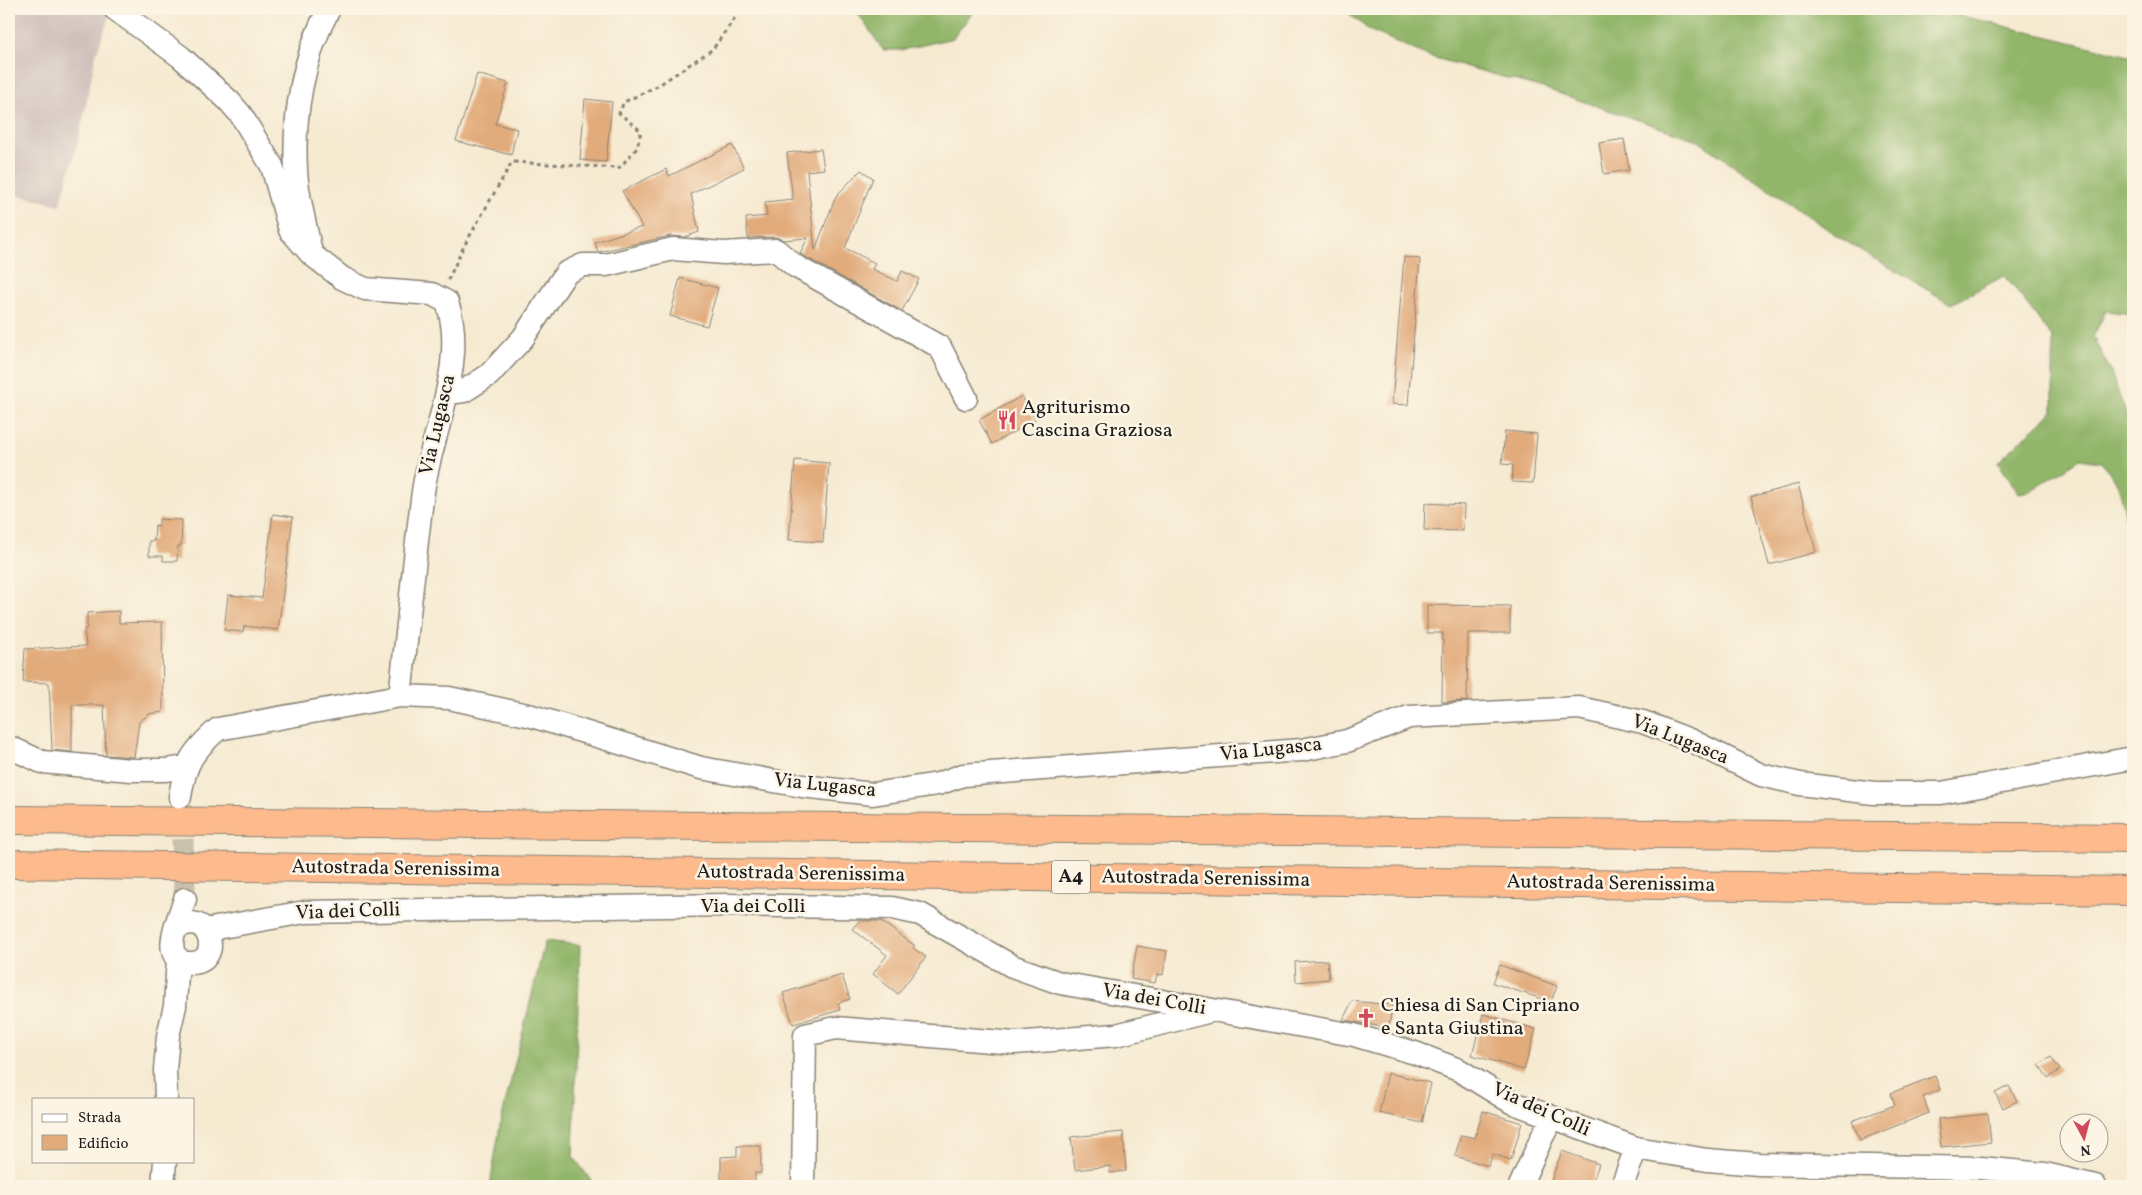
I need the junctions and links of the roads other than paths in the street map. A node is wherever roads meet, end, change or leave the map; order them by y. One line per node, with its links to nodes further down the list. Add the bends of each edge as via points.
1 (115, 9): 3 (street, via 181,57 241,115 272,166 290,230)
2 (329, 9): 3 (street, via 308,59 296,133 296,171)
3 (311, 254): 4 (street, Via Lugasca, via 342,278 365,289 432,294 447,302 452,316)
4 (448, 393): 5 (street, via 464,391 489,375 523,338 566,273 583,265 606,265 673,249 724,253 776,250 795,266 940,347); 6 (street, Via Lugasca, via 423,489)
5 (966, 398)
6 (400, 696): 8 (street, Via Lugasca, via 449,698 532,716 701,768 802,786 873,794 938,784 963,776 1302,750 1347,741 1409,717 1579,708 1643,722 1692,741 1760,775 1800,784 1874,793 1941,793); 9 (street, Via Lugasca, via 218,730 202,744)
7 (9, 747): 9 (street, via 42,762 131,770)
8 (2133, 758)
9 (186, 767): 10 (street)
10 (180, 797)
11 (9, 820): 12 (highway)
12 (2133, 838)
13 (9, 864): 14 (highway, Autostrada Serenissima / A4)
14 (2133, 891)
15 (1215, 1010): 16 (street, Via dei Colli, via 1060,983 1012,966 920,914 892,908 727,905 305,912 246,923 193,942 168,1036); 17 (street, Via dei Colli, via 1354,1035 1415,1054 1459,1070 1511,1102); 21 (street, via 1116,1035 1014,1043 836,1028 805,1035)
16 (166, 1098)
17 (1552, 1119): 18 (street, Via dei Colli); 22 (street)
18 (1636, 1148): 23 (street); 24 (street, Via dei Colli, via 1707,1160 1759,1164 1981,1168 2044,1174)
19 (165, 1162): 20 (street)
20 (163, 1186)
21 (803, 1186)
22 (1520, 1186)
23 (1622, 1186)
24 (2095, 1186)

